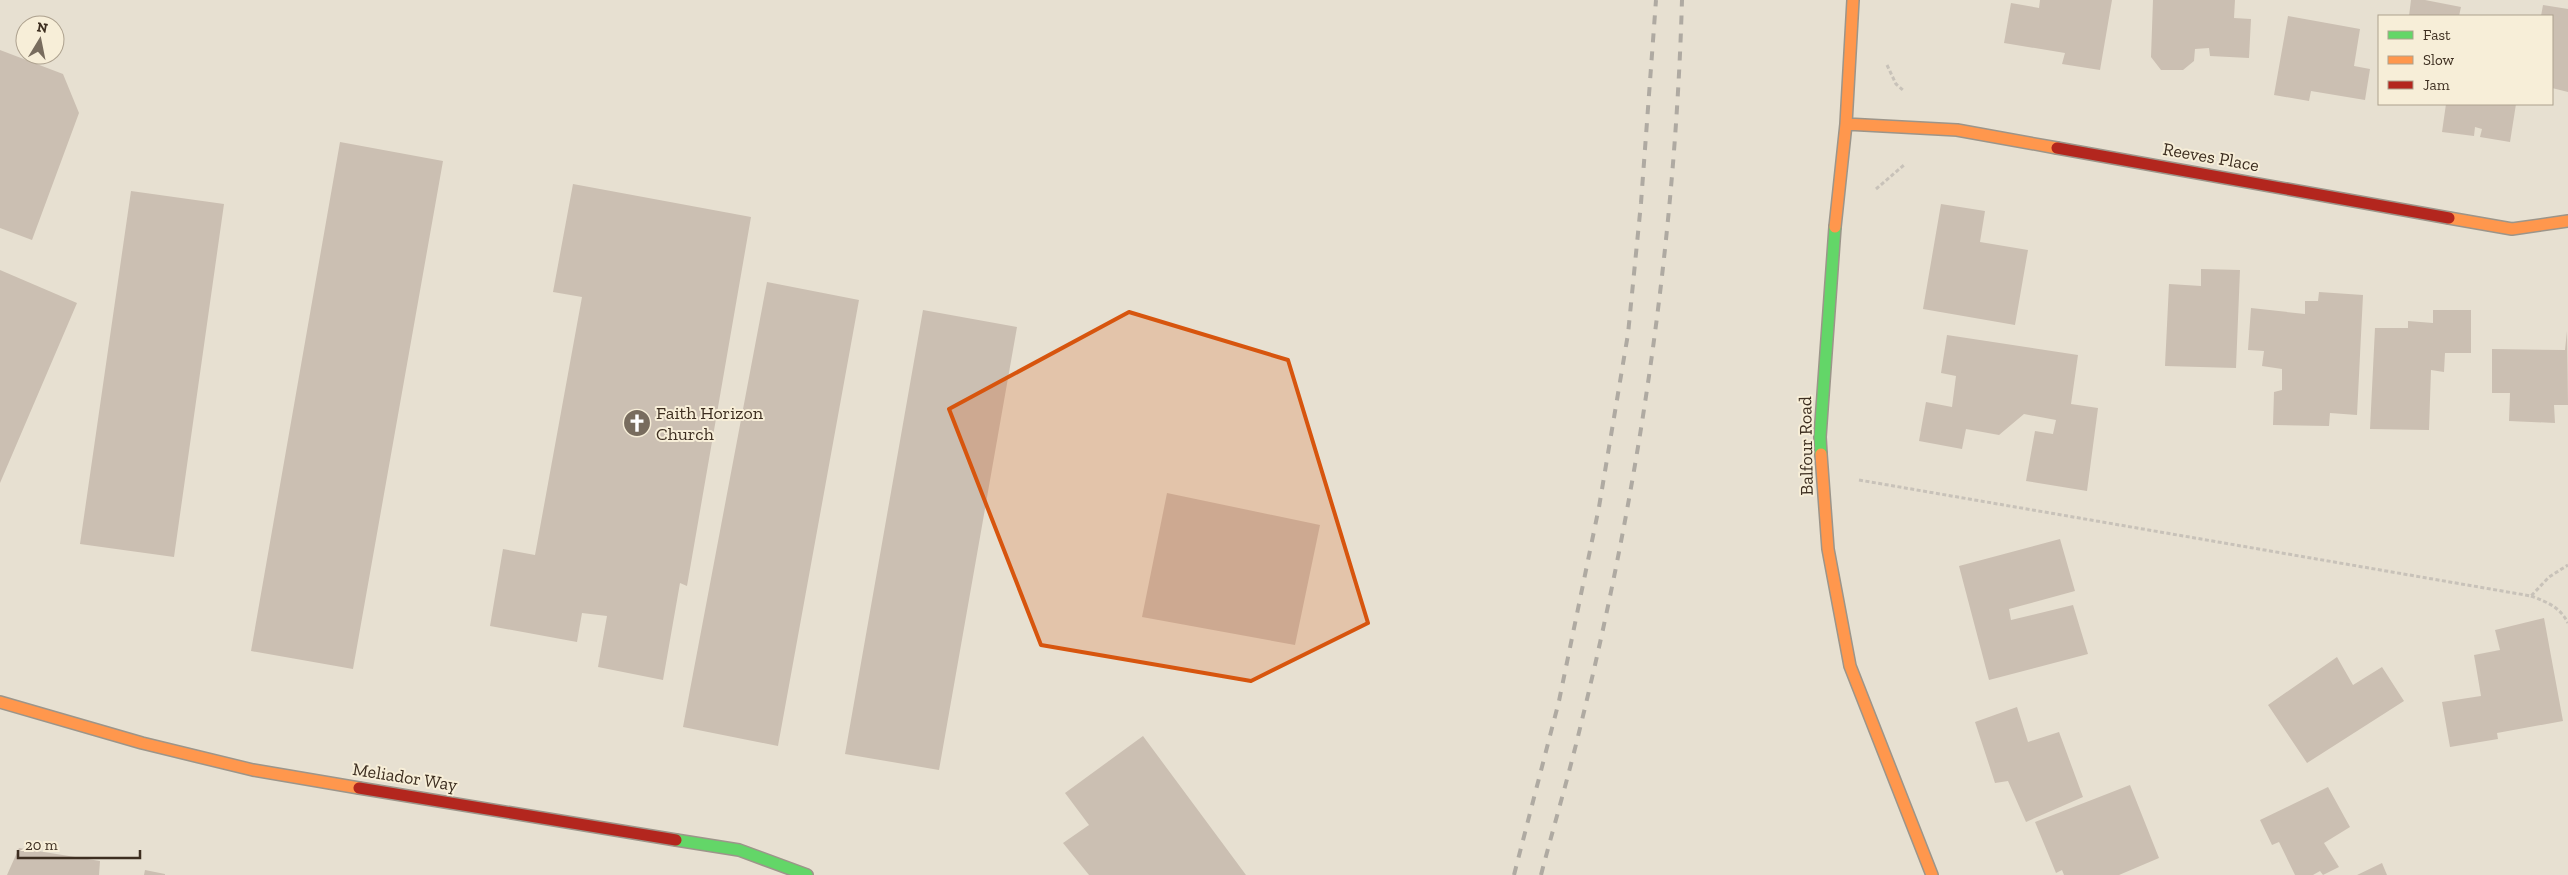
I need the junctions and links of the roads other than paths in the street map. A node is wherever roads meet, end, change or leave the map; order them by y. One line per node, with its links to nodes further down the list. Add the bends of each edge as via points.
1 (1853, 0): 2 (street, Balfour Road)
2 (1846, 124): 3 (street, Reeves Place, via 1957,130 2512,229); 6 (street, Balfour Road, via 1830,271 1820,437 1828,549 1850,666)
3 (2568, 221)
4 (0, 702): 5 (street, Meliador Way, via 142,743 253,770 739,850)
5 (807, 875)
6 (1932, 875)

